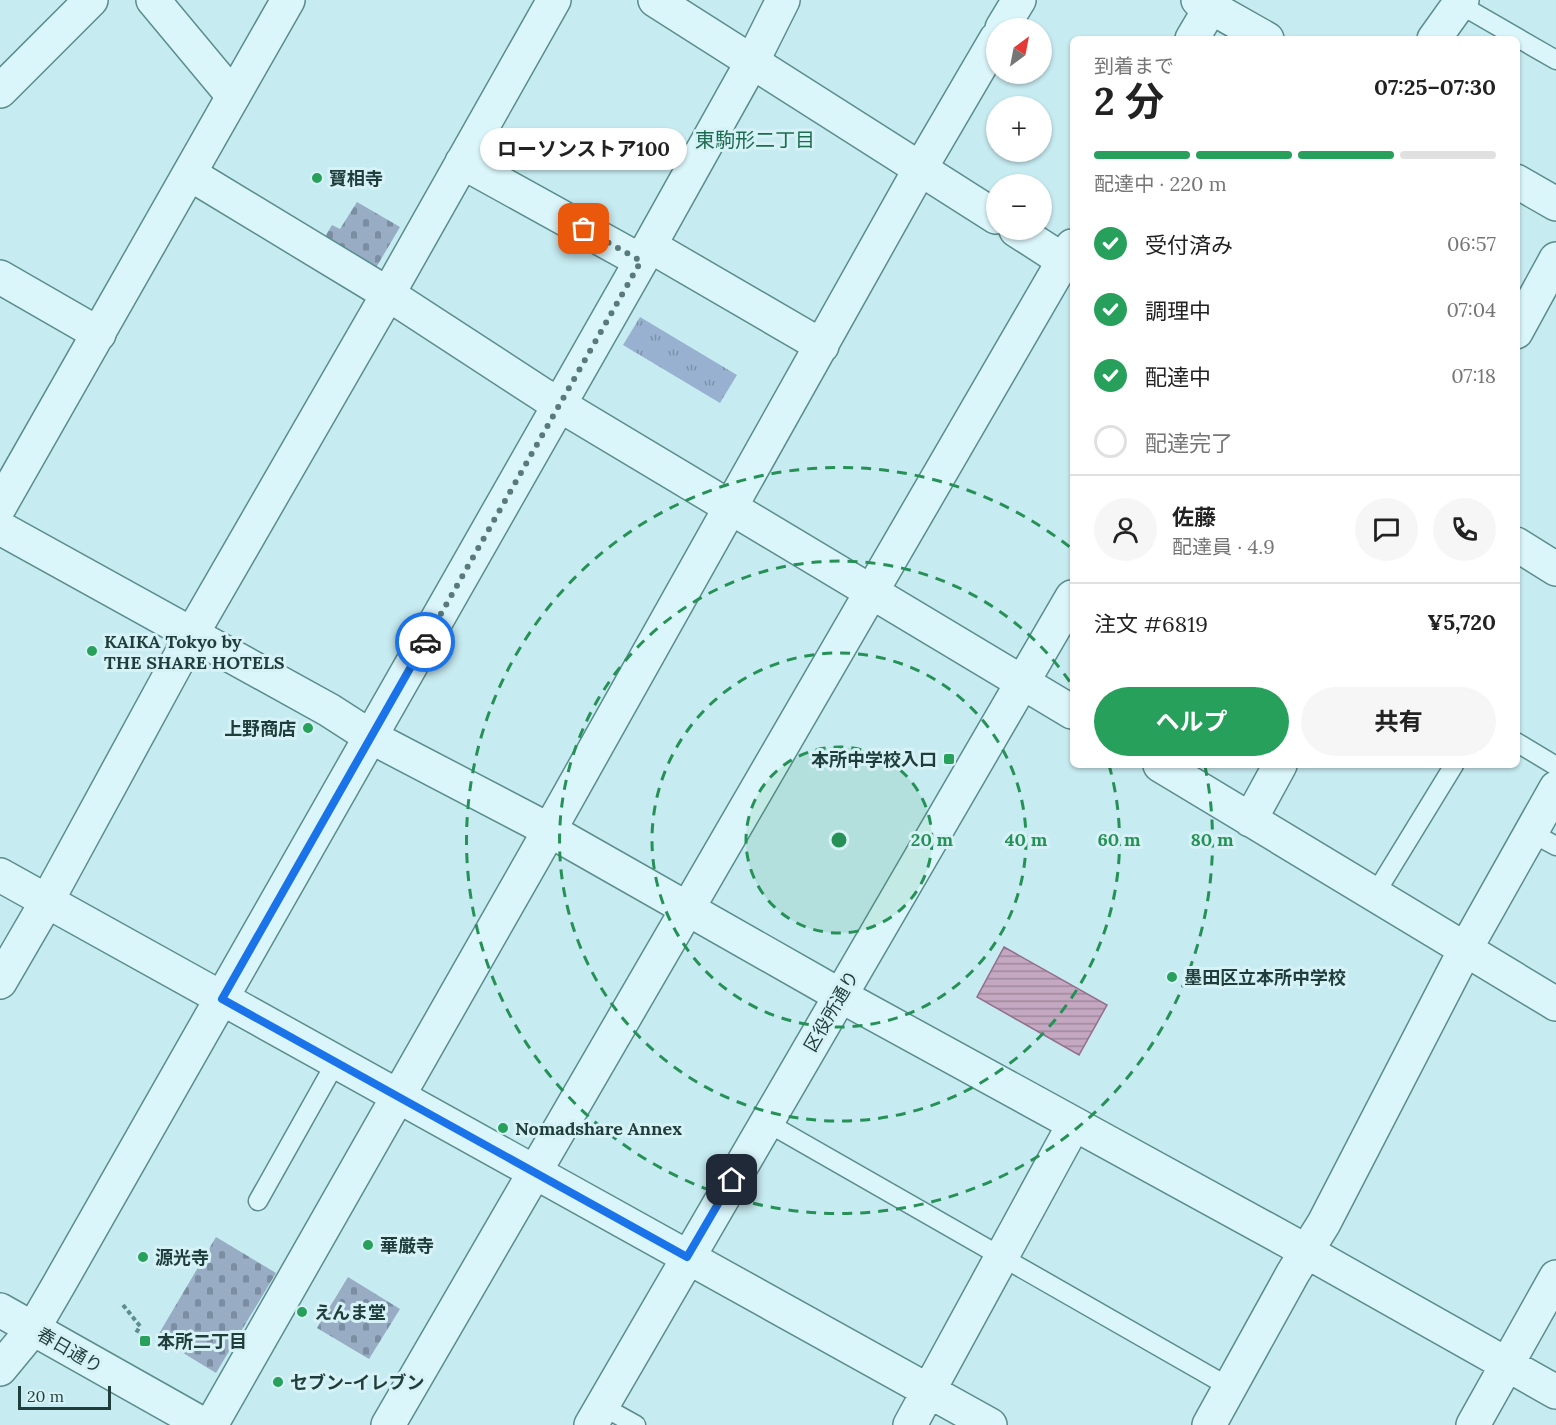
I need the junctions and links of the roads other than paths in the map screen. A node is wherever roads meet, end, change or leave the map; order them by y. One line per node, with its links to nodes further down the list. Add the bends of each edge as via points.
1 (91, 0): 19 (street)
2 (153, 0): 20 (street)
3 (288, 0): 20 (street)
4 (554, 0): 21 (street)
5 (655, 0): 18 (street)
6 (783, 0): 18 (street)
7 (1019, 0): 10 (street)
8 (1208, 2): 11 (street); 12 (street)
9 (1460, 2): 13 (street); 14 (lane)
10 (1008, 18)
11 (1193, 36)
12 (1262, 36)
13 (1436, 36)
14 (1516, 36)
15 (1520, 38): 17 (lane)
16 (986, 56): 22 (street)
17 (1556, 60)
18 (752, 62): 22 (street); 28 (street)
19 (0, 91)
20 (233, 96): 23 (street)
21 (462, 162): 28 (street); 32 (street)
22 (920, 169): 26 (street); 35 (street)
23 (190, 174): 32 (street); 34 (street)
24 (1520, 182): 25 (street)
25 (1556, 204)
26 (986, 211)
27 (1036, 240): 29 (street)
28 (646, 253): 35 (street); 36 (street)
29 (1070, 257): 42 (street)
30 (1556, 259): 33 (street)
31 (0, 277): 34 (street)
32 (388, 294): 36 (street); 44 (street)
33 (1520, 325)
34 (99, 334): 37 (street)
35 (822, 346): 38 (street)
36 (559, 405): 38 (street); 47 (street)
37 (0, 506)
38 (731, 508): 42 (street); 55 (street)
39 (0, 528): 44 (street)
40 (1520, 546): 41 (street)
41 (1556, 569)
42 (871, 593): 45 (street); 60 (street)
43 (1070, 600): 45 (street, 区役所通り)
44 (192, 636): 47 (street); 59 (street)
45 (1023, 682): 46 (street); 63 (street, 区役所通り)
46 (1070, 711)
47 (371, 737): 55 (street); 64 (street)
48 (1520, 744): 49 (lane)
49 (1556, 766)
50 (1165, 768): 54 (street)
51 (1278, 768): 54 (street)
52 (1452, 768): 58 (lane)
53 (1556, 788): 56 (street)
54 (1250, 820): 58 (street)
55 (549, 830): 60 (street); 67 (street)
56 (1543, 839): 61 (street)
57 (0, 875): 59 (street)
58 (1375, 894): 61 (street)
59 (47, 901): 62 (street); 64 (street)
60 (688, 908): 63 (street); 70 (street)
61 (1466, 948): 65 (street); 72 (street)
62 (0, 982)
63 (841, 996): 68 (street, 区役所通り); 69 (street)
64 (222, 999): 66 (street); 77 (street)
65 (1556, 1004)
66 (336, 1062): 67 (street); 71 (lane)
67 (398, 1096): 70 (street); 85 (street)
68 (766, 1122): 73 (lane); 74 (street, 区役所通り)
69 (1074, 1124): 72 (street); 73 (street)
70 (536, 1173): 74 (street); 86 (street)
71 (258, 1201)
72 (1307, 1252): 78 (street); 80 (street)
73 (1001, 1256): 80 (lane); 81 (street)
74 (687, 1257): 81 (street); 83 (street, 区役所通り)
75 (1556, 1277): 78 (street)
76 (0, 1310): 77 (street, 春日通り)
77 (33, 1329): 79 (street); 84 (street, 春日通り)
78 (1506, 1365): 82 (street); 91 (street)
79 (0, 1369)
80 (1231, 1388): 90 (street)
81 (928, 1390): 88 (street); 89 (street)
82 (1556, 1392)
83 (596, 1415): 87 (lane)
84 (204, 1425)
85 (211, 1425)
86 (388, 1425)
87 (636, 1425)
88 (910, 1425)
89 (990, 1425)
90 (1209, 1425)
91 (1473, 1425)

